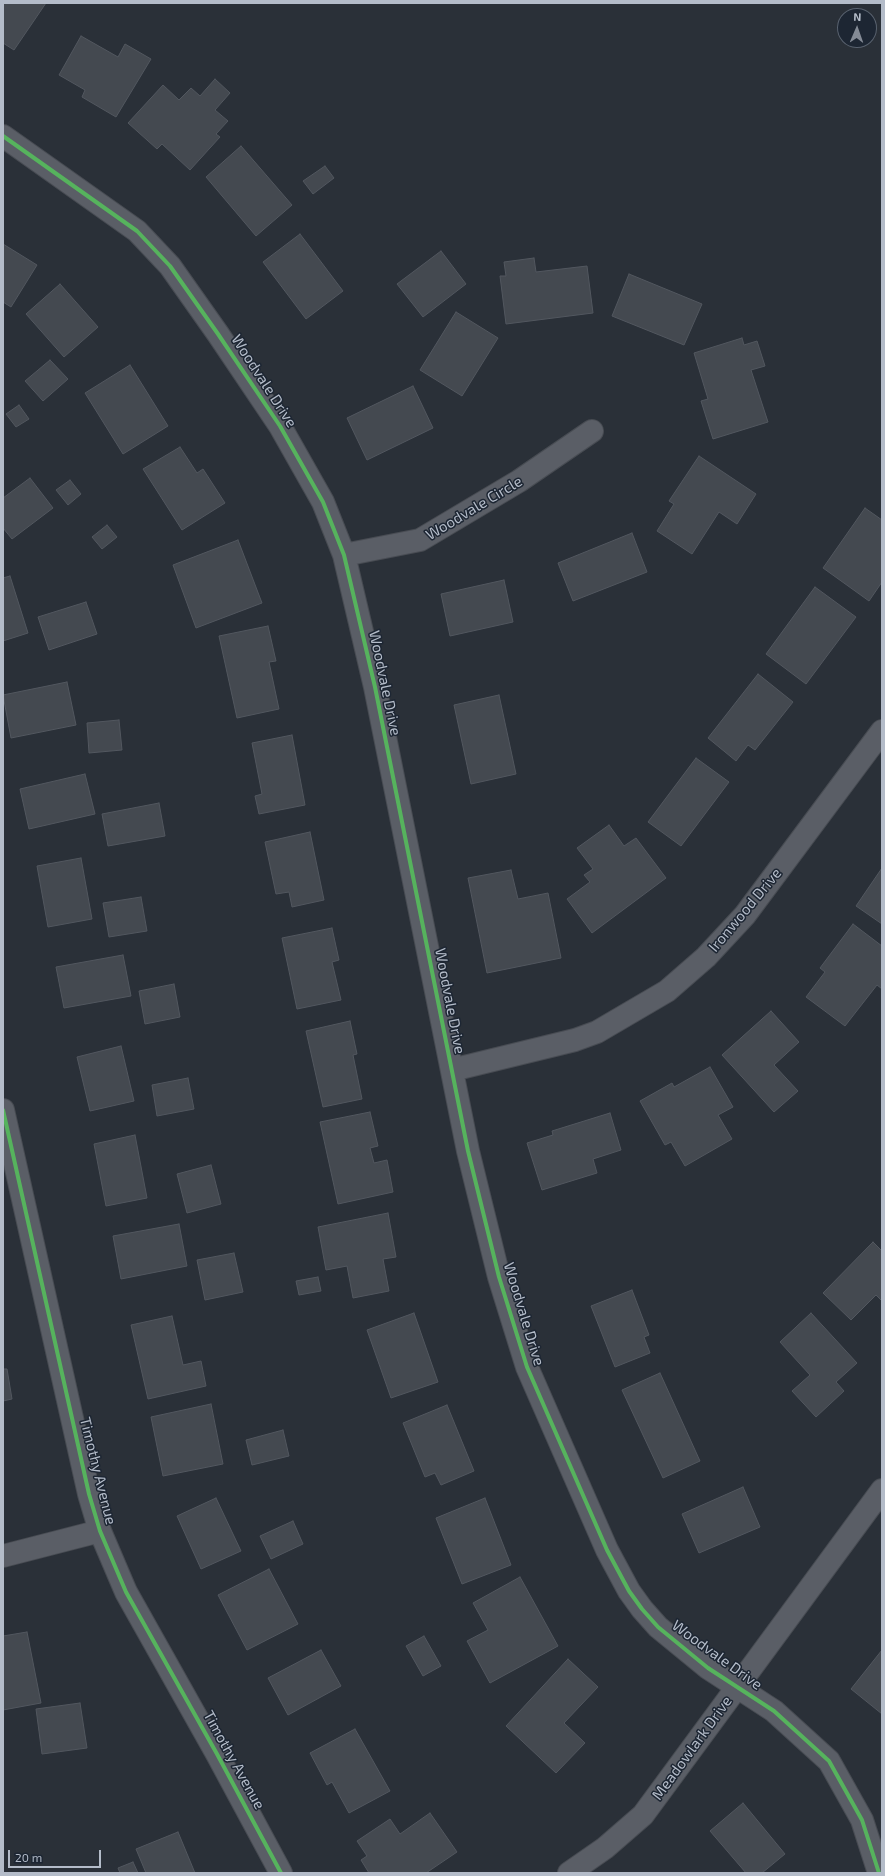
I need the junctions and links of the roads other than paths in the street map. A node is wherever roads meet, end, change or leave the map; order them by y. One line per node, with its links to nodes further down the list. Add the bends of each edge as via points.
1 (3, 136): 3 (street, Woodvale Drive, via 137,230 170,266 280,426 323,502)
2 (592, 431): 3 (street, Woodvale Circle, via 519,480 420,540)
3 (344, 555): 5 (street, Woodvale Drive, via 374,687)
4 (882, 731): 5 (street, Ironwood Drive, via 745,915 706,957 667,991 597,1032 575,1040)
5 (452, 1070): 10 (street, Woodvale Drive, via 468,1151 526,1367 607,1550 629,1592 658,1628 708,1668)
6 (3, 1110): 8 (street, Timothy Avenue, via 89,1494)
7 (882, 1490): 10 (street, Meadowlark Drive)
8 (100, 1531): 9 (street); 11 (street, Timothy Avenue, via 126,1592)
9 (3, 1556)
10 (737, 1686): 12 (street, Meadowlark Drive, via 643,1815 605,1848); 13 (street, Woodvale Drive, via 774,1711 829,1760 862,1820)
11 (281, 1873)
12 (569, 1873)
13 (879, 1873)

